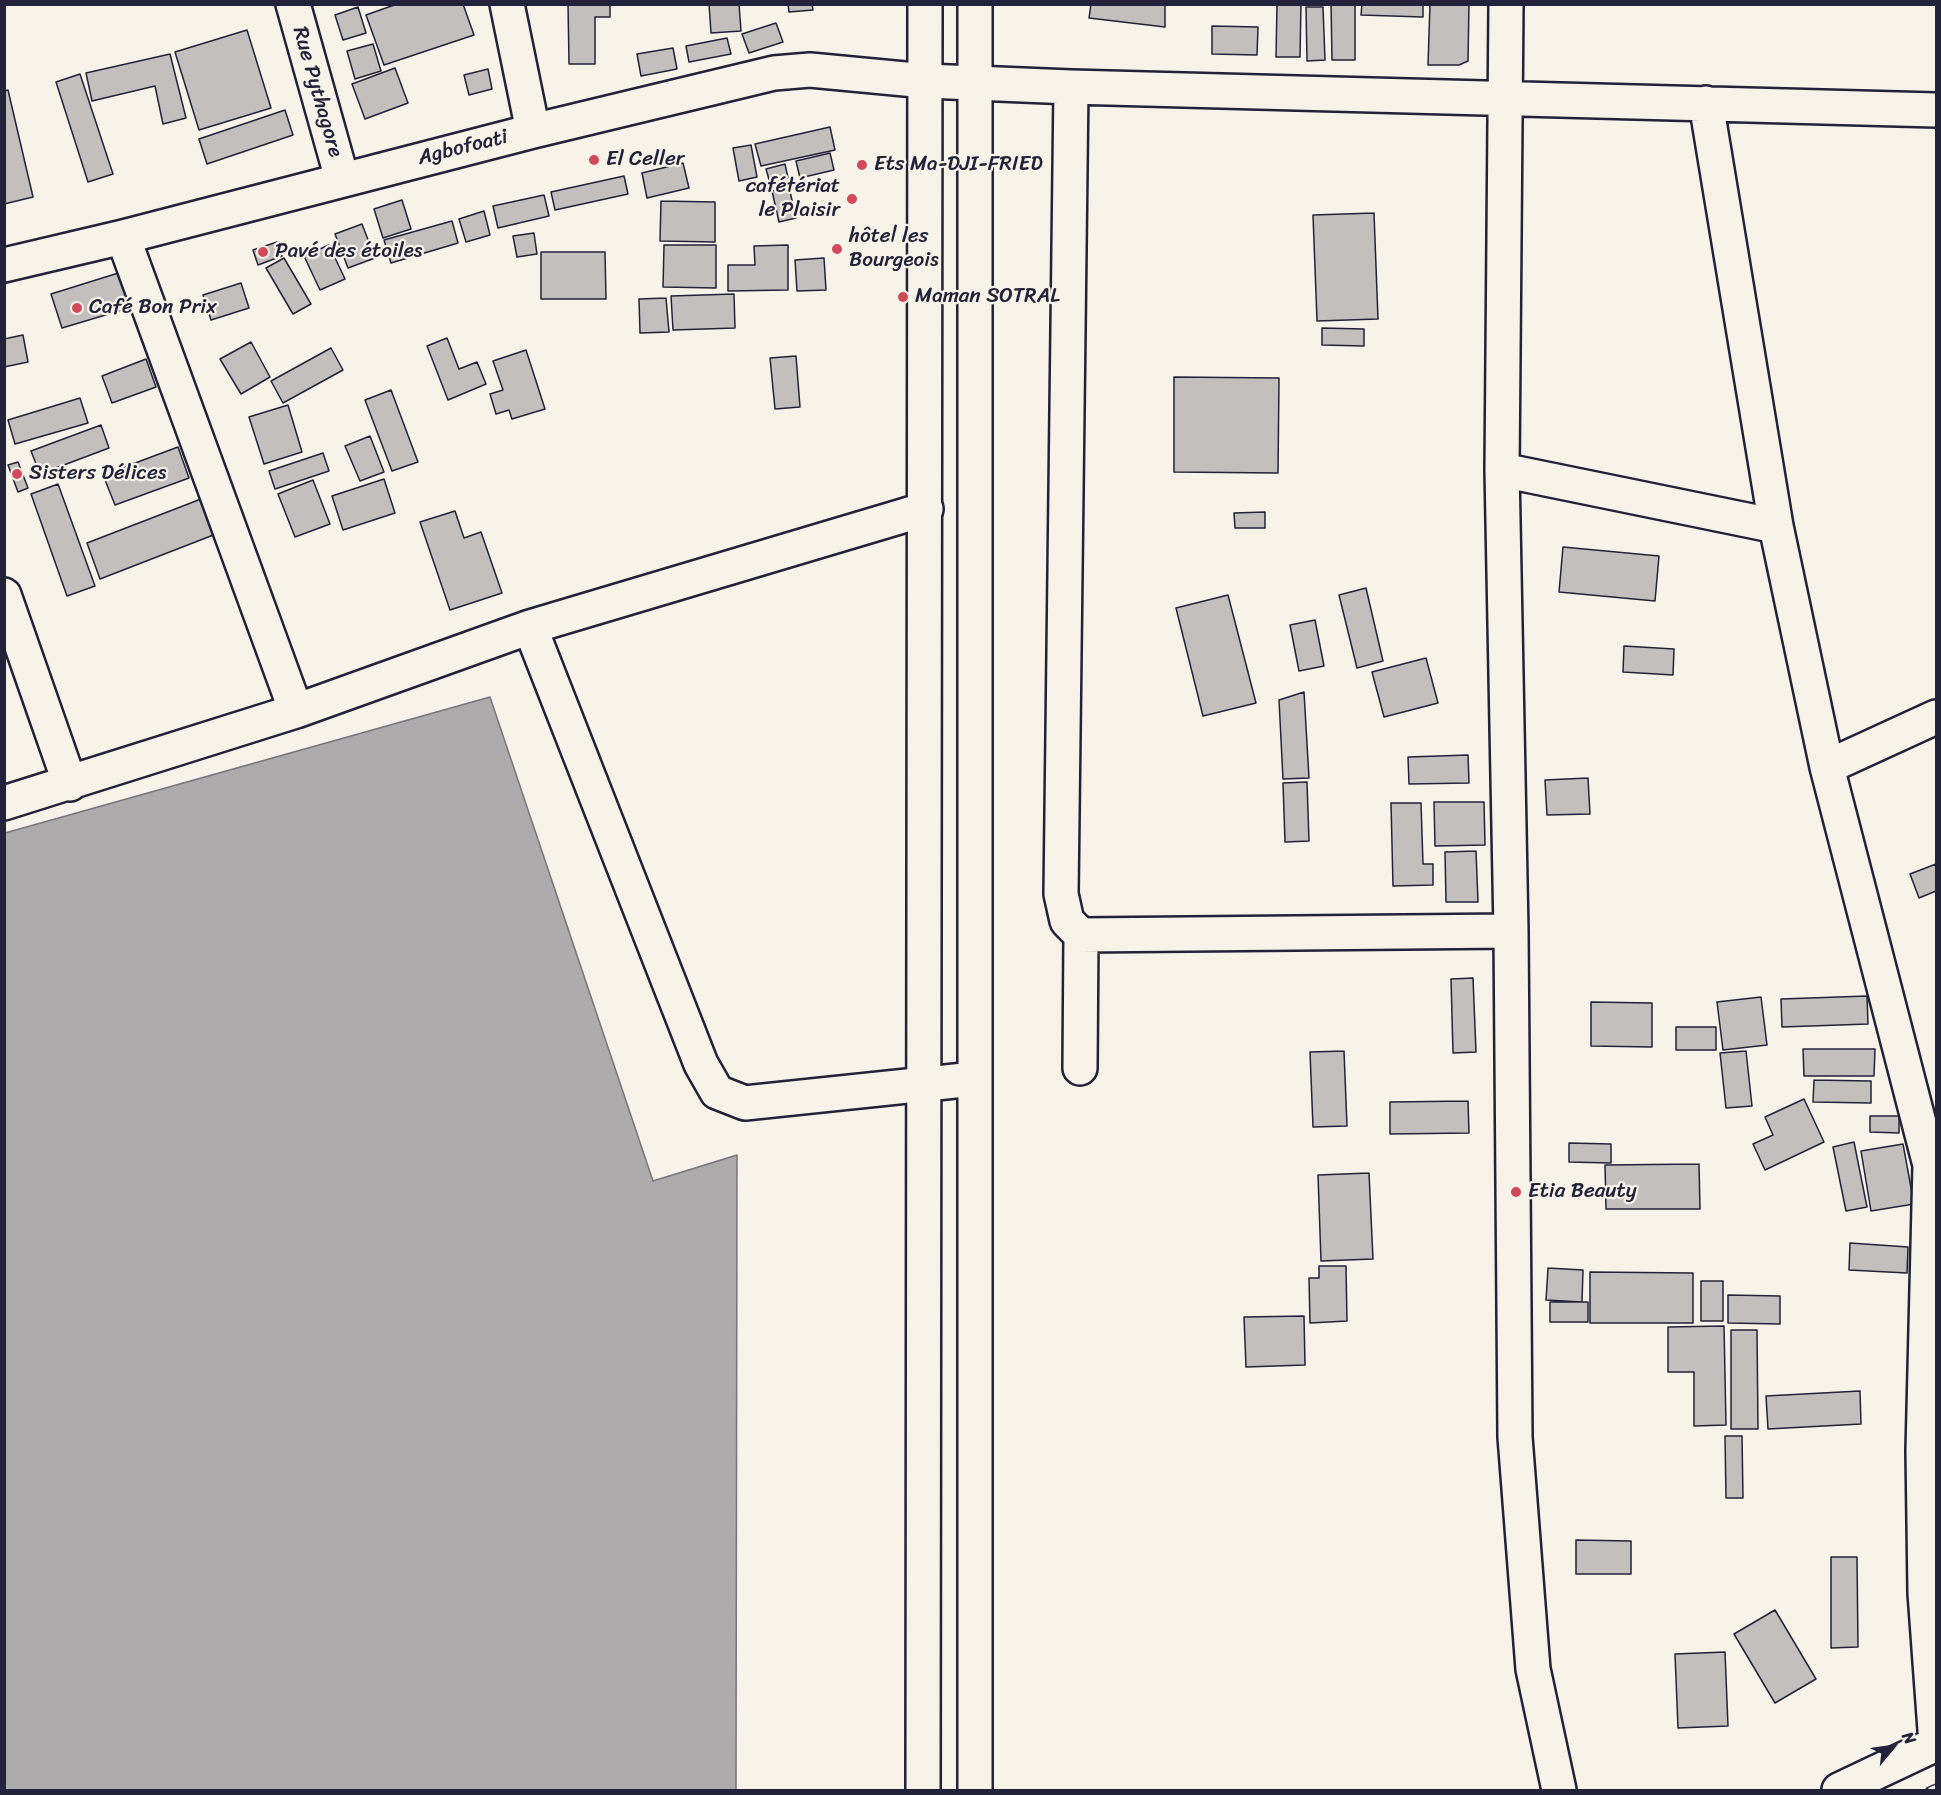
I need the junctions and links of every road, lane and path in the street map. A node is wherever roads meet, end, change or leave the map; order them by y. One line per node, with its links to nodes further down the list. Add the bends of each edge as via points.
1 (293, 4): 13 (street, Rue Pythagore)
2 (507, 4): 12 (street)
3 (926, 4): 6 (street)
4 (975, 4): 7 (street)
5 (1506, 4): 9 (street)
6 (926, 81): 7 (street, Agbofoati); 12 (street, Agbofoati, via 810,70 774,73); 17 (street)
7 (976, 83): 8 (street, Agbofoati); 29 (street)
8 (1071, 87): 9 (street, Agbofoati); 27 (street, via 1061,894 1067,921)
9 (1504, 99): 10 (street, Agbofoati); 16 (street)
10 (1706, 103): 11 (street, Agbofoati); 18 (street)
11 (1936, 110)
12 (533, 131): 13 (street, Agbofoati)
13 (342, 179): 14 (street, Agbofoati)
14 (123, 237): 15 (street, Agbofoati); 21 (street)
15 (4, 265)
16 (1502, 470): 18 (street); 26 (street)
17 (926, 509): 20 (street); 30 (street)
18 (1776, 526): 23 (street)
19 (4, 595): 24 (street)
20 (530, 627): 21 (street); 30 (street, via 701,1064 717,1092 745,1103)
21 (296, 711): 24 (street)
22 (1936, 717): 23 (street)
23 (1827, 767): 31 (street)
24 (70, 784): 25 (street)
25 (4, 803)
26 (1511, 931): 27 (street); 35 (street, via 1515,1437 1533,1669)
27 (1081, 935): 28 (street)
28 (1080, 1068)
29 (974, 1079): 30 (street); 34 (street)
30 (925, 1083): 33 (street)
31 (1933, 1164): 32 (street, via 1923,1451 1925,1593)
32 (1936, 1744): 36 (street)
33 (923, 1791)
34 (975, 1791)
35 (1559, 1791)
36 (1839, 1791)

